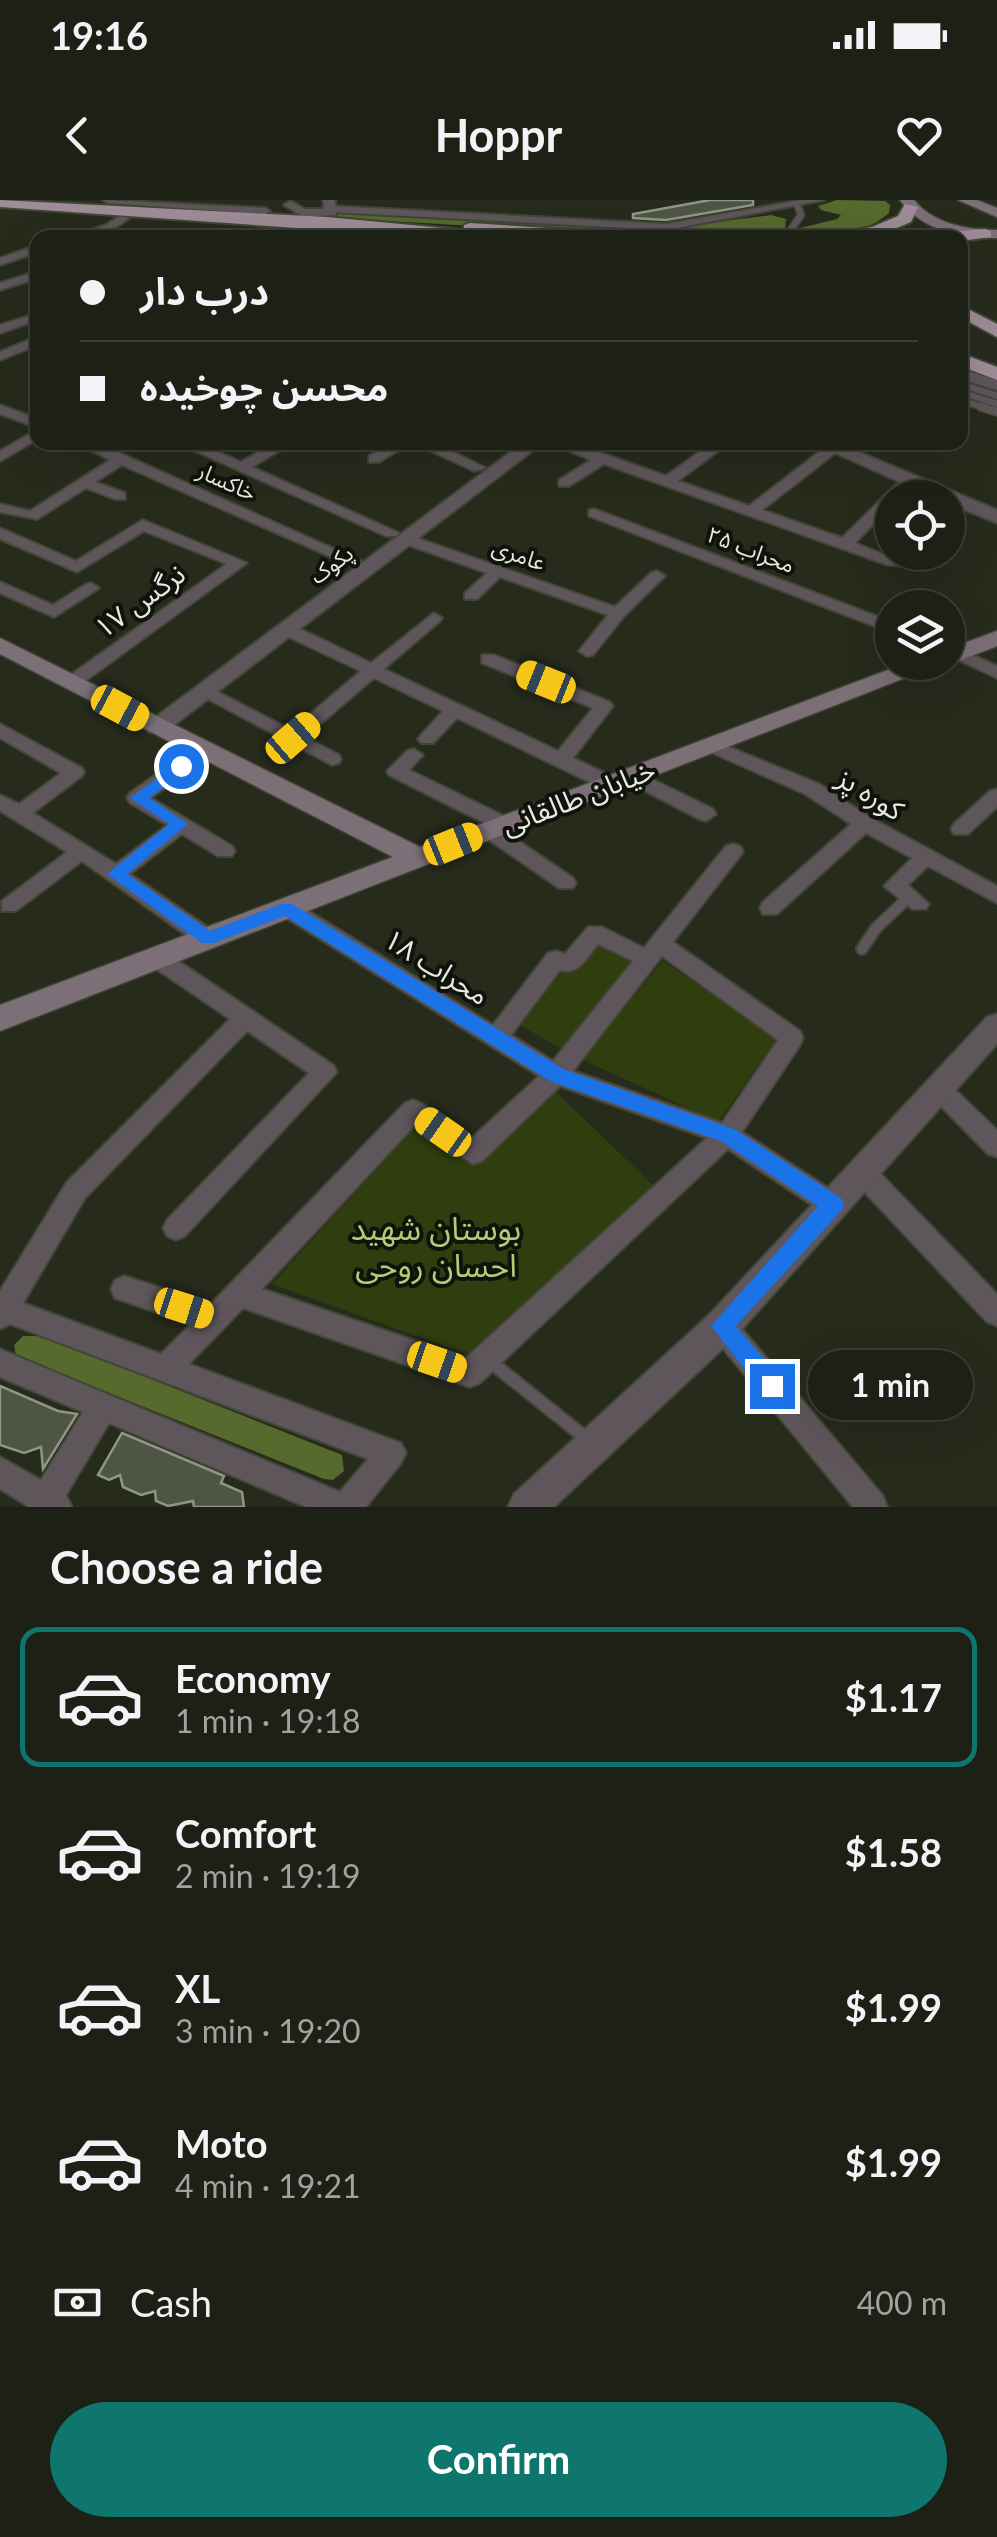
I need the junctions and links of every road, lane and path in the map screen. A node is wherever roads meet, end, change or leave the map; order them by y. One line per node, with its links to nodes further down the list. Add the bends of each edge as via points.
1 (108, 200): 13 (street)
2 (819, 200): 8 (street)
3 (965, 200): 11 (main road)
4 (0, 202): 5 (highway)
5 (52, 202): 12 (highway)
6 (296, 202): 10 (street, via 300,212); 13 (highway)
7 (905, 202): 20 (highway, via 905,218); 21 (main road, via 932,220)
8 (797, 204): 10 (street, via 666,227); 19 (lane)
9 (0, 210): 14 (highway)
10 (330, 211): 12 (highway); 17 (highway); 18 (highway)
11 (997, 213)
12 (198, 215): 13 (highway)
13 (262, 218): 14 (highway); 15 (highway); 16 (highway)
14 (115, 227)
15 (310, 230)
16 (356, 230)
17 (444, 230)
18 (540, 230)
19 (795, 230)
20 (883, 230)
21 (992, 235)
22 (30, 251): 23 (street)
23 (0, 262)
24 (30, 277): 25 (street)
25 (0, 286)
26 (968, 315): 31 (highway)
27 (30, 319): 28 (street)
28 (16, 324): 29 (street); 30 (street)
29 (0, 329)
30 (30, 329)
31 (997, 332)
32 (30, 343): 34 (street)
33 (968, 347): 35 (highway)
34 (0, 356)
35 (997, 358)
36 (968, 362): 37 (highway)
37 (997, 374)
38 (968, 376): 39 (street)
39 (997, 385)
40 (968, 387): 41 (lane)
41 (997, 396)
42 (968, 398): 44 (lane)
43 (968, 399): 46 (lane)
44 (997, 404)
45 (0, 410): 47 (street)
46 (997, 412)
47 (30, 418)
48 (30, 438): 60 (street)
49 (100, 450): 61 (street, خاکسار)
50 (200, 450): 64 (street, عامری)
51 (269, 450): 64 (street)
52 (390, 450): 62 (street)
53 (437, 450): 65 (street)
54 (503, 450): 65 (street, پکوک)
55 (524, 450): 73 (street, پکوک)
56 (577, 450): 63 (street)
57 (712, 450): 68 (street)
58 (821, 450): 74 (street)
59 (836, 450): 66 (street)
60 (0, 457)
61 (121, 459): 69 (street); 83 (street, خاکسار)
62 (374, 459)
63 (602, 459): 67 (street); 68 (street)
64 (240, 468): 80 (street, عامری)
65 (479, 468): 73 (street, پکوک)
66 (909, 480)
67 (564, 482)
68 (667, 482): 74 (street)
69 (86, 483): 70 (street); 75 (street, via 32,516)
70 (120, 496)
71 (965, 503): 78 (street)
72 (0, 508): 75 (street)
73 (433, 510): 80 (street, پکوک)
74 (750, 512): 81 (street)
75 (20, 513): 79 (street)
76 (594, 513): 91 (street, محراب ۲۵)
77 (875, 514): 81 (street)
78 (997, 516)
79 (0, 532): 102 (street, نرگس ۱۷, via 77,567 143,525 239,563)
80 (398, 537): 83 (street, پکوک); 84 (street, عامری); 92 (street, پکوک)
81 (844, 545): 82 (street)
82 (875, 556)
83 (353, 561): 105 (street, پکوک)
84 (498, 571): 88 (street); 89 (street, عامری)
85 (657, 576): 89 (street)
86 (0, 587): 87 (street, via 54,612)
87 (91, 588)
88 (471, 596)
89 (618, 613): 96 (street)
90 (434, 618): 99 (street)
91 (875, 621)
92 (286, 629): 99 (street); 103 (street, پکوک)
93 (997, 638): 95 (main road, خیابان طالقانی)
94 (0, 645): 102 (main road)
95 (965, 649)
96 (588, 651)
97 (488, 658): 111 (street, via 604,706)
98 (965, 662): 100 (street)
99 (373, 669): 104 (street); 107 (street)
100 (997, 673)
101 (882, 680): 108 (main road, خیابان طالقانی)
102 (71, 682): 105 (main road)
103 (204, 692): 105 (street, پکوک); 107 (street)
104 (455, 709): 111 (street); 119 (street, via 396,770)
105 (150, 724): 109 (main road)
106 (0, 730): 115 (street, via 75,772)
107 (293, 738): 110 (street)
108 (712, 746): 112 (main road, خیابان طالقانی); 117 (street, کوره پز, via 812,789)
109 (203, 750): 118 (street, via 138,798); 125 (main road)
110 (332, 759)
111 (561, 760): 112 (street)
112 (622, 780): 116 (street); 119 (main road, خیابان طالقانی)
113 (997, 796): 120 (street)
114 (0, 802): 115 (street)
115 (20, 813): 121 (street)
116 (706, 814)
117 (864, 823): 124 (street, کوره پز); 132 (street)
118 (180, 824): 122 (street); 126 (street)
119 (496, 827): 125 (main road, خیابان طالقانی); 127 (street)
120 (961, 828)
121 (82, 851): 126 (street); 130 (street)
122 (225, 851)
123 (733, 851): 135 (street)
124 (924, 857): 128 (street, کوره پز); 129 (street, via 894,886)
125 (418, 858): 131 (main road, خیابان طالقانی)
126 (116, 874): 133 (street)
127 (566, 884)
128 (997, 896)
129 (914, 900): 134 (lane, via 876,928)
130 (9, 906)
131 (286, 908): 133 (main road, خیابان طالقانی); 140 (street, محراب ۱۸)
132 (770, 908)
133 (208, 938): 136 (main road, خیابان طالقانی)
134 (862, 950)
135 (654, 952): 140 (street, via 596,934 568,964 556,960); 141 (street); 143 (street, via 792,1038)
136 (157, 958): 137 (main road, خیابان طالقانی); 138 (street)
137 (0, 1018)
138 (245, 1018): 147 (street, via 326,1072); 150 (street, via 76,1190)
139 (997, 1024): 142 (street)
140 (496, 1038): 141 (street, محراب ۱۸)
141 (556, 1075): 143 (street, محراب ۱۸); 149 (street, via 473,1153 412,1110)
142 (937, 1088): 144 (street); 145 (street)
143 (728, 1135): 146 (street, محراب ۱۸); 154 (street)
144 (997, 1146)
145 (863, 1173): 146 (street); 151 (street)
146 (833, 1205): 153 (street)
147 (176, 1228)
148 (124, 1289): 152 (street)
149 (239, 1294): 152 (street); 154 (street, via 470,1373)
150 (3, 1313): 156 (street)
151 (997, 1313)
152 (214, 1318): 156 (street)
153 (722, 1326): 158 (street); 163 (street)
154 (486, 1358): 158 (lane)
155 (0, 1363): 157 (street)
156 (166, 1368): 161 (street, via 391,1453)
157 (102, 1406): 160 (street); 161 (street)
158 (593, 1444): 162 (street)
159 (0, 1472): 160 (street)
160 (52, 1504)
161 (344, 1507)
162 (528, 1507)
163 (872, 1507)

